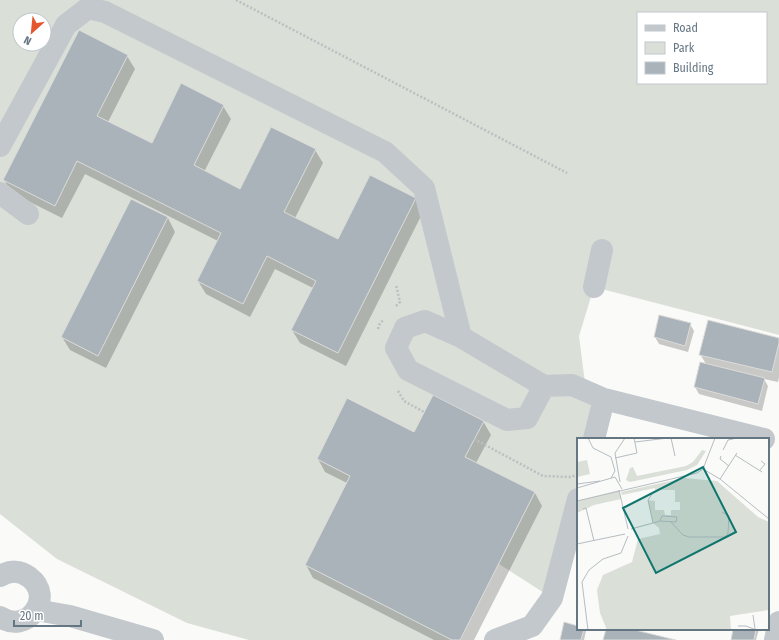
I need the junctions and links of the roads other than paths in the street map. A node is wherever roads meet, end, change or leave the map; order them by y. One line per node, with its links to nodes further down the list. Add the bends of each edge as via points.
1 (0, 146): 6 (street, via 66,25 88,8 105,12 385,152 424,188)
2 (0, 193): 3 (street)
3 (28, 214)
4 (602, 250): 5 (street)
5 (594, 287)
6 (461, 337): 7 (street); 7 (street, via 425,321 405,328 396,348 408,370 507,420 527,418)
7 (544, 386): 8 (street, via 572,385)
8 (604, 399): 9 (street); 10 (street)
9 (594, 438)
10 (760, 438)
11 (769, 440): 12 (street)
12 (779, 441)
13 (577, 502): 19 (street, via 552,598 532,626)
14 (0, 576): 15 (street, via 16,571 33,580 40,596)
15 (36, 610): 16 (street, via 22,621); 18 (street, via 70,616)
16 (1, 620)
17 (779, 622): 20 (street)
18 (153, 640)
19 (495, 640)
20 (774, 640)

